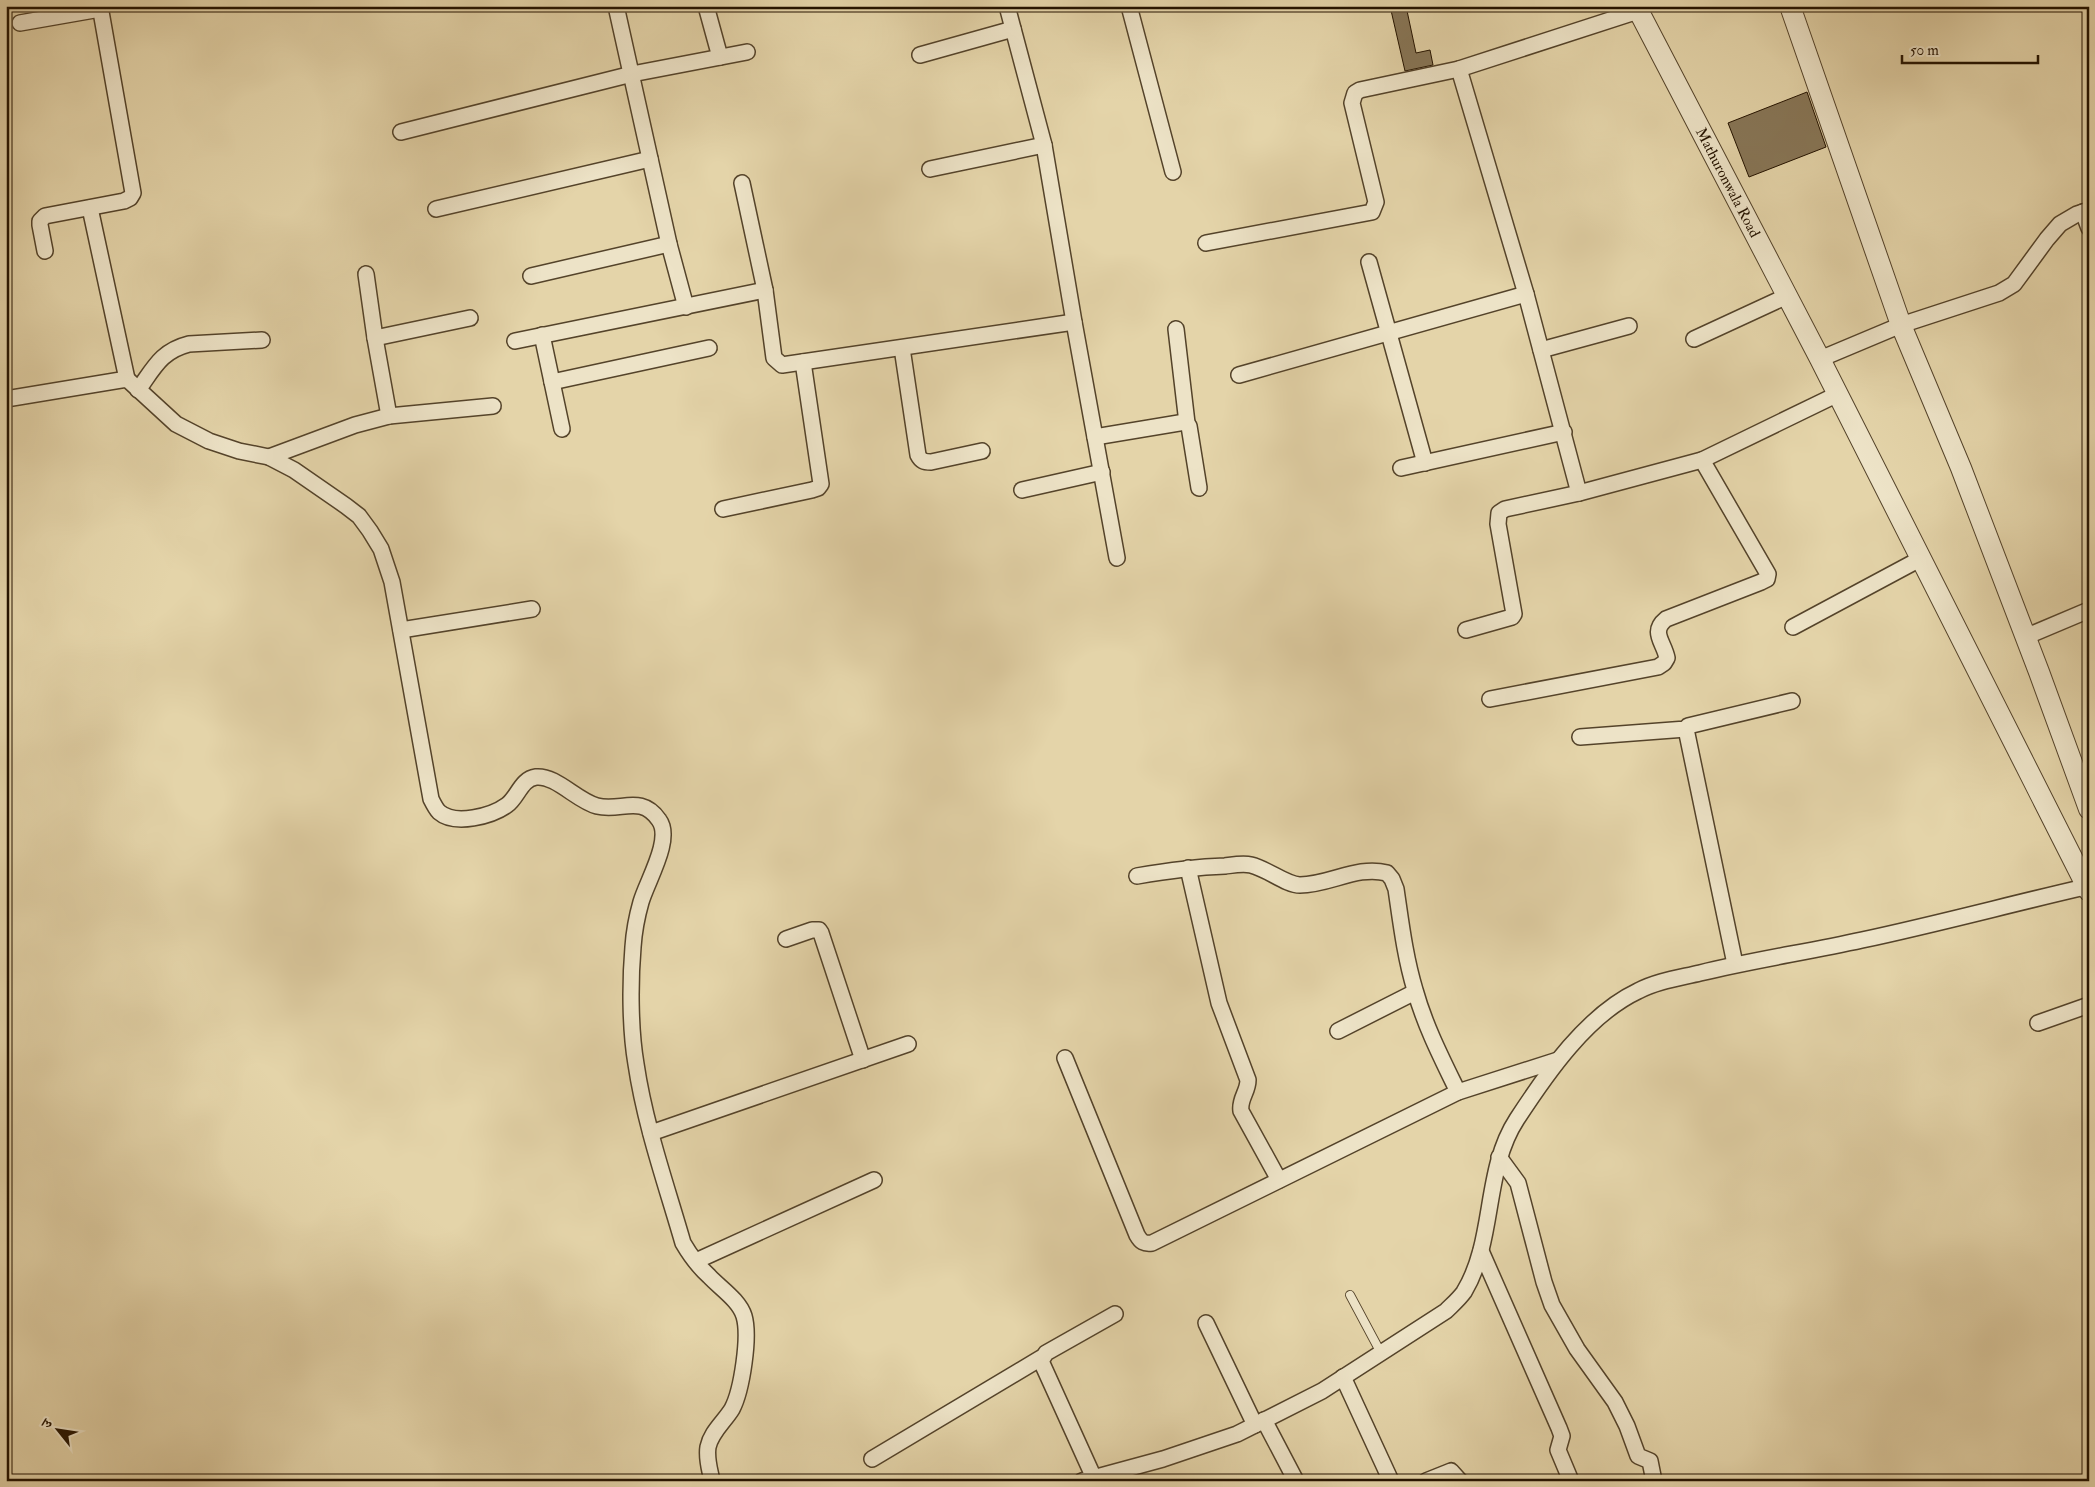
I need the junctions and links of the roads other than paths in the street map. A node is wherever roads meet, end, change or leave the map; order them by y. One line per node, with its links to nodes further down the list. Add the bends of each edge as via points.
1 (616, 6): 14 (street)
2 (706, 6): 12 (street)
3 (1007, 6): 9 (street)
4 (1129, 6): 19 (street)
5 (1790, 6): 37 (street)
6 (100, 8): 8 (street); 21 (street, via 133,193 124,201)
7 (1637, 9): 13 (street); 33 (street, Mathuronwala Road)
8 (20, 23)
9 (1013, 29): 11 (street); 16 (street)
10 (747, 52): 12 (street)
11 (920, 55)
12 (720, 57): 14 (street)
13 (1460, 69): 25 (street, via 1355,93 1352,103 1376,202 1372,212); 32 (street)
14 (632, 74): 15 (street); 17 (street)
15 (401, 132)
16 (1044, 145): 18 (street); 36 (street)
17 (650, 159): 22 (street); 26 (street)
18 (930, 169)
19 (1173, 172)
20 (742, 183): 31 (street)
21 (90, 208): 27 (street, via 42,218 40,224); 52 (street)
22 (436, 209)
23 (2086, 211): 24 (street); 37 (street, via 2060,224 2014,284 1999,293)
24 (2089, 228)
25 (1206, 243)
26 (669, 244): 30 (street); 34 (street)
27 (45, 251)
28 (1369, 262): 40 (street)
29 (366, 274): 42 (street)
30 (531, 276)
31 (765, 290): 34 (street); 50 (street, via 774,358 782,365)
32 (1526, 294): 40 (street); 48 (street)
33 (1787, 296): 43 (street); 49 (street, Mathuronwala Road)
34 (686, 306): 41 (street)
35 (470, 318): 42 (street)
36 (1074, 322): 47 (street); 62 (street)
37 (1901, 325): 49 (street); 80 (street, via 1961,468)
38 (1629, 326): 48 (street)
39 (1176, 329): 59 (street)
40 (1389, 333): 51 (street); 66 (street)
41 (542, 335): 45 (street); 53 (street)
42 (375, 338): 58 (street)
43 (1694, 339)
44 (262, 340): 54 (street, via 178,347 162,358)
45 (515, 341)
46 (708, 348): 53 (street)
47 (902, 348): 50 (street); 63 (street, via 920,459 931,462)
48 (1541, 350): 61 (street)
49 (1820, 359): 55 (street, Mathuronwala Road)
50 (803, 362): 72 (street, via 821,484 812,490)
51 (1240, 375)
52 (127, 379): 54 (street); 56 (street)
53 (552, 382): 60 (street)
54 (138, 390): 64 (street, via 176,424 209,441 239,452)
55 (1838, 394): 65 (street); 74 (street, Mathuronwala Road)
56 (6, 400)
57 (493, 406): 58 (street)
58 (389, 416): 64 (street)
59 (1188, 423): 62 (street, via 1182,421); 69 (street)
60 (562, 429)
61 (1564, 432): 66 (street); 71 (street)
62 (1095, 436): 68 (street)
63 (982, 451)
64 (269, 457): 78 (street, via 294,470 359,516 381,549 392,582)
65 (1702, 460): 71 (street); 81 (street, via 1766,568 1767,579 1666,619 1658,628 1666,658 1658,667)
66 (1425, 462): 67 (street)
67 (1401, 468)
68 (1102, 472): 70 (street); 73 (street)
69 (1199, 488)
70 (1022, 490)
71 (1579, 493): 79 (street, via 1499,513 1498,524 1514,614)
72 (723, 509)
73 (1117, 558)
74 (1920, 559): 77 (street); 88 (street, Mathuronwala Road)
75 (532, 609): 78 (street)
76 (2089, 610): 80 (street)
77 (1793, 627)
78 (401, 630): 100 (street, via 431,799 439,812 469,819 490,813 508,804 524,782 534,777 546,778 598,806 644,806 659,819 664,830 663,844 641,902 633,946 635,1063)
79 (1466, 630)
80 (2026, 637): 85 (street)
81 (1490, 699)
82 (1792, 701): 83 (street)
83 (1686, 729): 84 (street); 90 (street)
84 (1580, 737)
85 (2089, 809)
86 (1188, 868): 87 (street); 91 (street, via 1249,865 1298,885 1312,885 1367,870 1386,872 1396,889 1406,957); 103 (street, via 1219,1002 1248,1080 1248,1088 1240,1104 1241,1111)
87 (1137, 876)
88 (2087, 889): 90 (street, via 1862,940)
89 (786, 939): 97 (street, via 812,930 821,933)
90 (1735, 964): 98 (street, via 1661,982 1638,991 1597,1020)
91 (1415, 992): 94 (street); 99 (street, via 1432,1038)
92 (2089, 1005): 93 (street)
93 (2038, 1022)
94 (1338, 1031)
95 (908, 1044): 97 (street)
96 (1065, 1058): 103 (street, via 1141,1241 1152,1243)
97 (862, 1060): 100 (street)
98 (1558, 1060): 99 (street); 101 (street, via 1510,1131)
99 (1458, 1092): 103 (street)
100 (650, 1133): 105 (street, via 683,1243)
101 (1499, 1157): 104 (street); 121 (street, via 1518,1183 1552,1305 1577,1349 1615,1402 1638,1456 1653,1465)
102 (874, 1180): 105 (street)
103 (1279, 1180)
104 (1481, 1251): 109 (street, via 1463,1294 1446,1311); 120 (street, via 1560,1428 1562,1436 1558,1450)
105 (696, 1261): 115 (street, via 733,1299 744,1314 747,1328 738,1391 732,1408 708,1446)
106 (1350, 1295): 109 (lane)
107 (1115, 1314): 110 (street, via 1046,1352)
108 (1206, 1323): 112 (street)
109 (1381, 1353): 111 (street)
110 (1041, 1358): 113 (street); 114 (street)
111 (1343, 1377): 112 (street); 117 (street)
112 (1259, 1422): 114 (street, via 1237,1434 1163,1459); 116 (street)
113 (872, 1459)
114 (1088, 1479)
115 (712, 1481)
116 (1296, 1481)
117 (1391, 1481)
118 (1426, 1481): 119 (street, via 1451,1471)
119 (1460, 1481)
120 (1571, 1481)
121 (1654, 1481)

